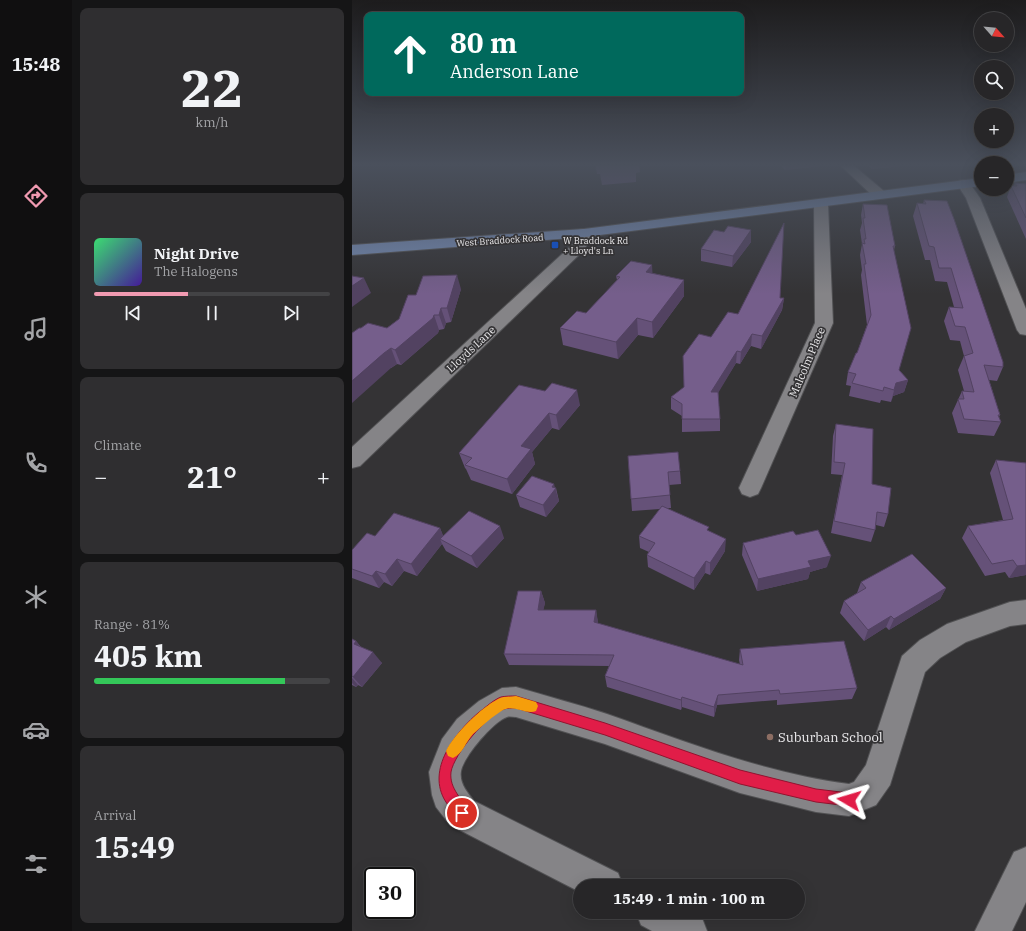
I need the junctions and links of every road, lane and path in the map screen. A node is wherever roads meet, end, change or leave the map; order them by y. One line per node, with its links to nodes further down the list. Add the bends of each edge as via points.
1 (792, 207): 4 (main road, West Braddock Road)
2 (820, 207): 8 (street, Malcolm Place, via 824,323)
3 (977, 207): 6 (street)
4 (584, 233): 5 (main road, West Braddock Road); 7 (street, Lloyds Lane, via 580,246)
5 (352, 250)
6 (1026, 330)
7 (352, 460)
8 (750, 488)
9 (1026, 612): 11 (street, via 1010,614 957,633 930,649 912,665 878,774 865,794 849,800 816,796 740,777 605,729 516,702 502,703 468,730 453,750 445,772 448,794 462,813)
10 (1026, 864): 14 (street)
11 (591, 879)
12 (667, 919): 13 (street)
13 (689, 931)
14 (993, 931)

